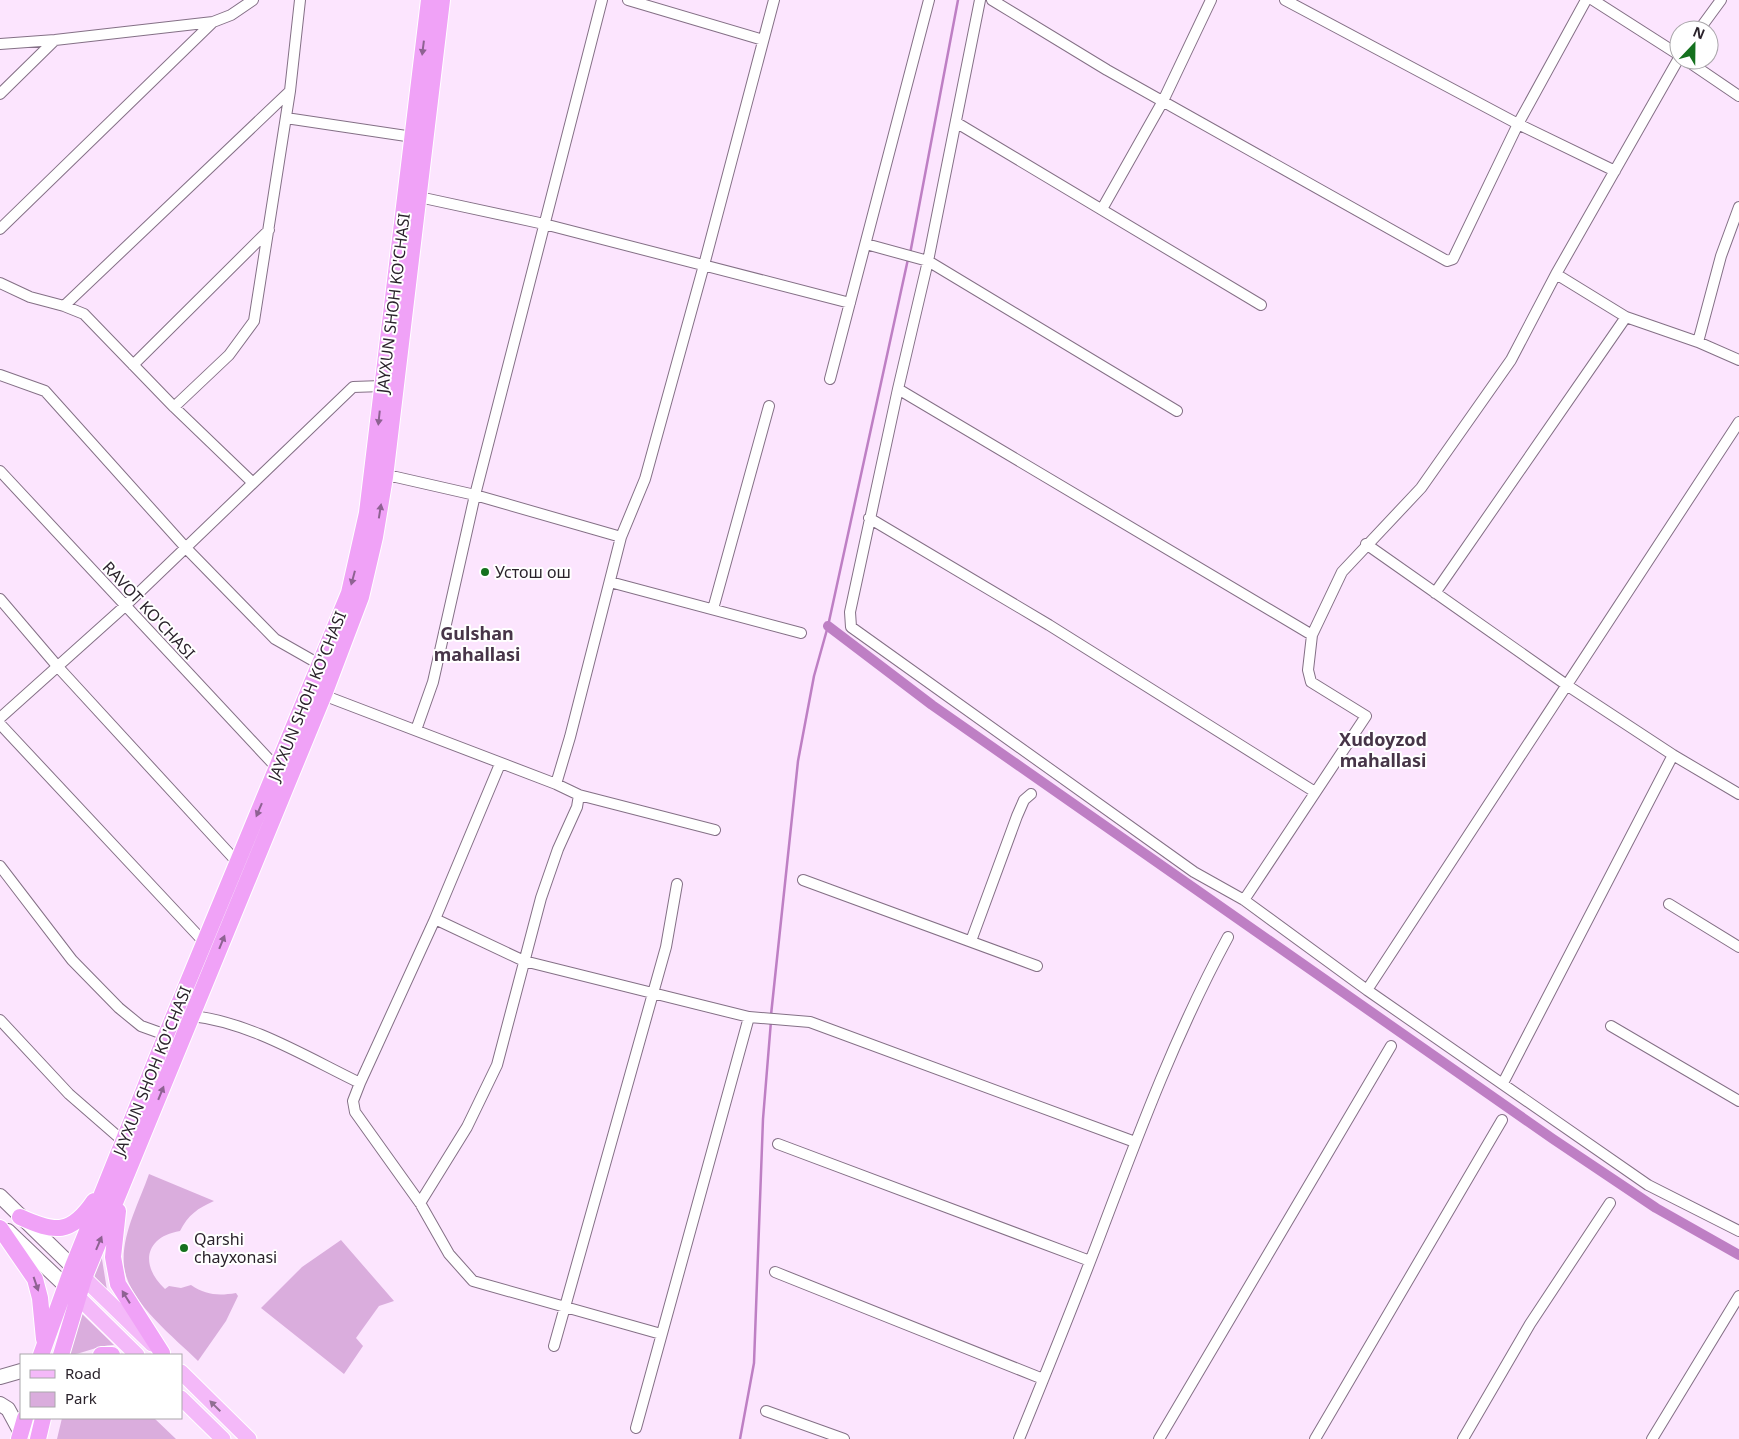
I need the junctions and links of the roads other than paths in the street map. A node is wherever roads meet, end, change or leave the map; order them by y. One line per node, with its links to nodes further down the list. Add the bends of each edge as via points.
1 (253, 0): 17 (street, via 231,15)
2 (300, 0): 24 (street)
3 (429, 0): 31 (highway, JAYXUN SHOH KO'CHASI, one-way to 31)
4 (442, 0): 33 (highway, JAYXUN SHOH KO'CHASI)
5 (602, 0): 36 (street)
6 (628, 0): 19 (street)
7 (774, 0): 19 (street)
8 (929, 0): 39 (street)
9 (980, 0): 29 (street)
10 (992, 0): 27 (street)
11 (1211, 0): 27 (street)
12 (1284, 0): 30 (street)
13 (1586, 0): 30 (street)
14 (1593, 0): 21 (street)
15 (1721, 0): 16 (street)
16 (1706, 20)
17 (213, 22): 18 (street); 37 (street)
18 (55, 40): 20 (street); 25 (street)
19 (763, 40): 41 (street)
20 (0, 44)
21 (1669, 50)
22 (1672, 70): 32 (street)
23 (1701, 70): 26 (street)
24 (290, 91): 28 (street); 46 (street)
25 (0, 94)
26 (1739, 96)
27 (1163, 101): 30 (street, via 1447,261 1453,259); 35 (street)
28 (286, 118): 31 (street); 38 (street)
29 (957, 123): 35 (street); 40 (street)
30 (1518, 124): 32 (street)
31 (413, 137): 53 (highway, JAYXUN SHOH KO'CHASI)
32 (1615, 171): 42 (street)
33 (419, 197): 36 (street); 60 (highway, JAYXUN SHOH KO'CHASI)
34 (1739, 207): 48 (street, via 1721,256)
35 (1102, 209): 45 (street)
36 (544, 224): 41 (street); 62 (street)
37 (0, 229)
38 (269, 230): 50 (street); 56 (street, via 254,321 228,355)
39 (866, 244): 40 (street); 44 (street)
40 (924, 260): 54 (street); 57 (street)
41 (704, 265): 44 (street); 64 (street, via 645,479)
42 (1556, 274): 47 (street); 65 (street, via 1511,360 1420,488)
43 (0, 283): 46 (street, via 30,297)
44 (850, 303): 52 (street)
45 (1261, 305)
46 (64, 306): 50 (street, via 84,314)
47 (1626, 317): 48 (street); 68 (street)
48 (1698, 342): 49 (street)
49 (1739, 360)
50 (133, 364): 56 (street)
51 (0, 375): 66 (street, via 45,391)
52 (830, 379)
53 (382, 386): 61 (street, via 353,387); 74 (highway, JAYXUN SHOH KO'CHASI, one-way to 74, via 362,546 349,593)
54 (898, 389): 63 (street); 73 (street)
55 (769, 406): 71 (street)
56 (174, 407): 61 (street)
57 (1177, 411)
58 (1739, 422): 76 (street)
59 (0, 471): 70 (street, RAVOT KO'CHASI)
60 (385, 477): 62 (street); 77 (highway, JAYXUN SHOH KO'CHASI, one-way to 60, via 361,597)
61 (253, 483): 66 (street)
62 (475, 495): 64 (street); 80 (street, via 436,673)
63 (869, 518): 85 (street, via 1049,625); 94 (street, via 850,612 851,627 1194,872)
64 (621, 538): 67 (street)
65 (1366, 544): 68 (street); 73 (street, via 1342,572)
66 (186, 548): 70 (street); 74 (street, via 275,639)
67 (610, 582): 71 (street); 84 (street)
68 (1435, 593): 76 (street)
69 (0, 599): 75 (street)
70 (126, 606): 75 (street); 83 (street, RAVOT KO'CHASI)
71 (713, 609): 72 (street)
72 (801, 633)
73 (1312, 635): 85 (street, via 1308,670 1311,682 1366,716)
74 (319, 664): 83 (highway, JAYXUN SHOH KO'CHASI)
75 (58, 667): 78 (street); 90 (street)
76 (1568, 686): 81 (street); 103 (street)
77 (323, 695): 80 (street); 105 (highway, JAYXUN SHOH KO'CHASI, one-way to 77)
78 (0, 718)
79 (0, 724): 98 (street)
80 (416, 730): 82 (street)
81 (1673, 755): 87 (street); 112 (street)
82 (500, 764): 84 (street); 96 (street)
83 (277, 768): 90 (highway, JAYXUN SHOH KO'CHASI, one-way to 90)
84 (556, 784): 88 (street)
85 (1315, 792): 94 (street)
86 (1030, 794): 99 (street, via 1017,816)
87 (1739, 794)
88 (579, 795): 89 (street); 101 (street, via 577,808 541,898)
89 (716, 830)
90 (238, 863): 98 (highway, JAYXUN SHOH KO'CHASI)
91 (0, 866): 109 (street, via 72,960 118,1008 141,1026)
92 (803, 880): 99 (street)
93 (676, 884): 104 (street, via 666,947)
94 (1244, 900): 103 (street)
95 (1668, 904): 100 (street)
96 (435, 919): 101 (street); 111 (street)
97 (1228, 937): 116 (street, via 1204,982)
98 (204, 942): 109 (highway, JAYXUN SHOH KO'CHASI)
99 (971, 942): 102 (street)
100 (1739, 947)
101 (524, 961): 104 (street); 121 (street, via 497,1065 468,1127)
102 (1037, 966)
103 (1367, 990): 112 (street)
104 (654, 994): 106 (street); 131 (street)
105 (192, 1016): 111 (street, via 214,1018 242,1028); 118 (highway, JAYXUN SHOH KO'CHASI, one-way to 105)
106 (749, 1017): 116 (street, via 810,1022); 132 (street)
107 (0, 1020): 115 (street, via 69,1094)
108 (1612, 1026): 113 (street)
109 (166, 1035): 115 (highway, JAYXUN SHOH KO'CHASI)
110 (1391, 1046): 153 (street)
111 (360, 1083): 121 (street, via 353,1101 355,1112)
112 (1503, 1083): 125 (street, via 1648,1185)
113 (1739, 1101)
114 (1502, 1120): 154 (street)
115 (123, 1141): 118 (highway, JAYXUN SHOH KO'CHASI)
116 (1135, 1142): 126 (street)
117 (778, 1144): 126 (street)
118 (114, 1186): 122 (highway, via 75,1223 60,1228 45,1228); 127 (highway, JAYXUN SHOH KO'CHASI); 137 (highway, one-way to 118, via 118,1284 113,1257)
119 (0, 1196): 122 (main road)
120 (1610, 1202): 155 (street, via 1530,1324)
121 (420, 1203): 131 (street, via 449,1254 473,1281)
122 (20, 1217): 127 (main road)
123 (0, 1223): 129 (main road)
124 (0, 1228): 134 (highway, one-way to 134, via 35,1279 40,1298)
125 (1739, 1231)
126 (1090, 1261): 141 (street)
127 (78, 1272): 129 (highway, JAYXUN SHOH KO'CHASI); 137 (main road)
128 (775, 1272): 141 (street)
129 (72, 1292): 134 (highway, JAYXUN SHOH KO'CHASI); 135 (highway, JAYXUN SHOH KO'CHASI); 136 (main road)
130 (1739, 1296): 156 (street)
131 (566, 1306): 132 (street); 133 (street)
132 (661, 1334): 146 (street)
133 (554, 1346)
134 (43, 1349)
135 (61, 1354)
136 (136, 1354)
137 (163, 1354)
138 (20, 1371): 140 (main road)
139 (182, 1373): 150 (main road, one-way to 139)
140 (0, 1377)
141 (1043, 1379): 152 (street)
142 (182, 1399): 149 (main road)
143 (0, 1404): 147 (main road, via 8,1409)
144 (766, 1410): 151 (street)
145 (43, 1419): 148 (highway)
146 (636, 1428)
147 (22, 1430)
148 (38, 1439)
149 (223, 1439)
150 (248, 1439)
151 (844, 1439)
152 (1019, 1439)
153 (1159, 1439)
154 (1315, 1439)
155 (1463, 1439)
156 (1652, 1439)

